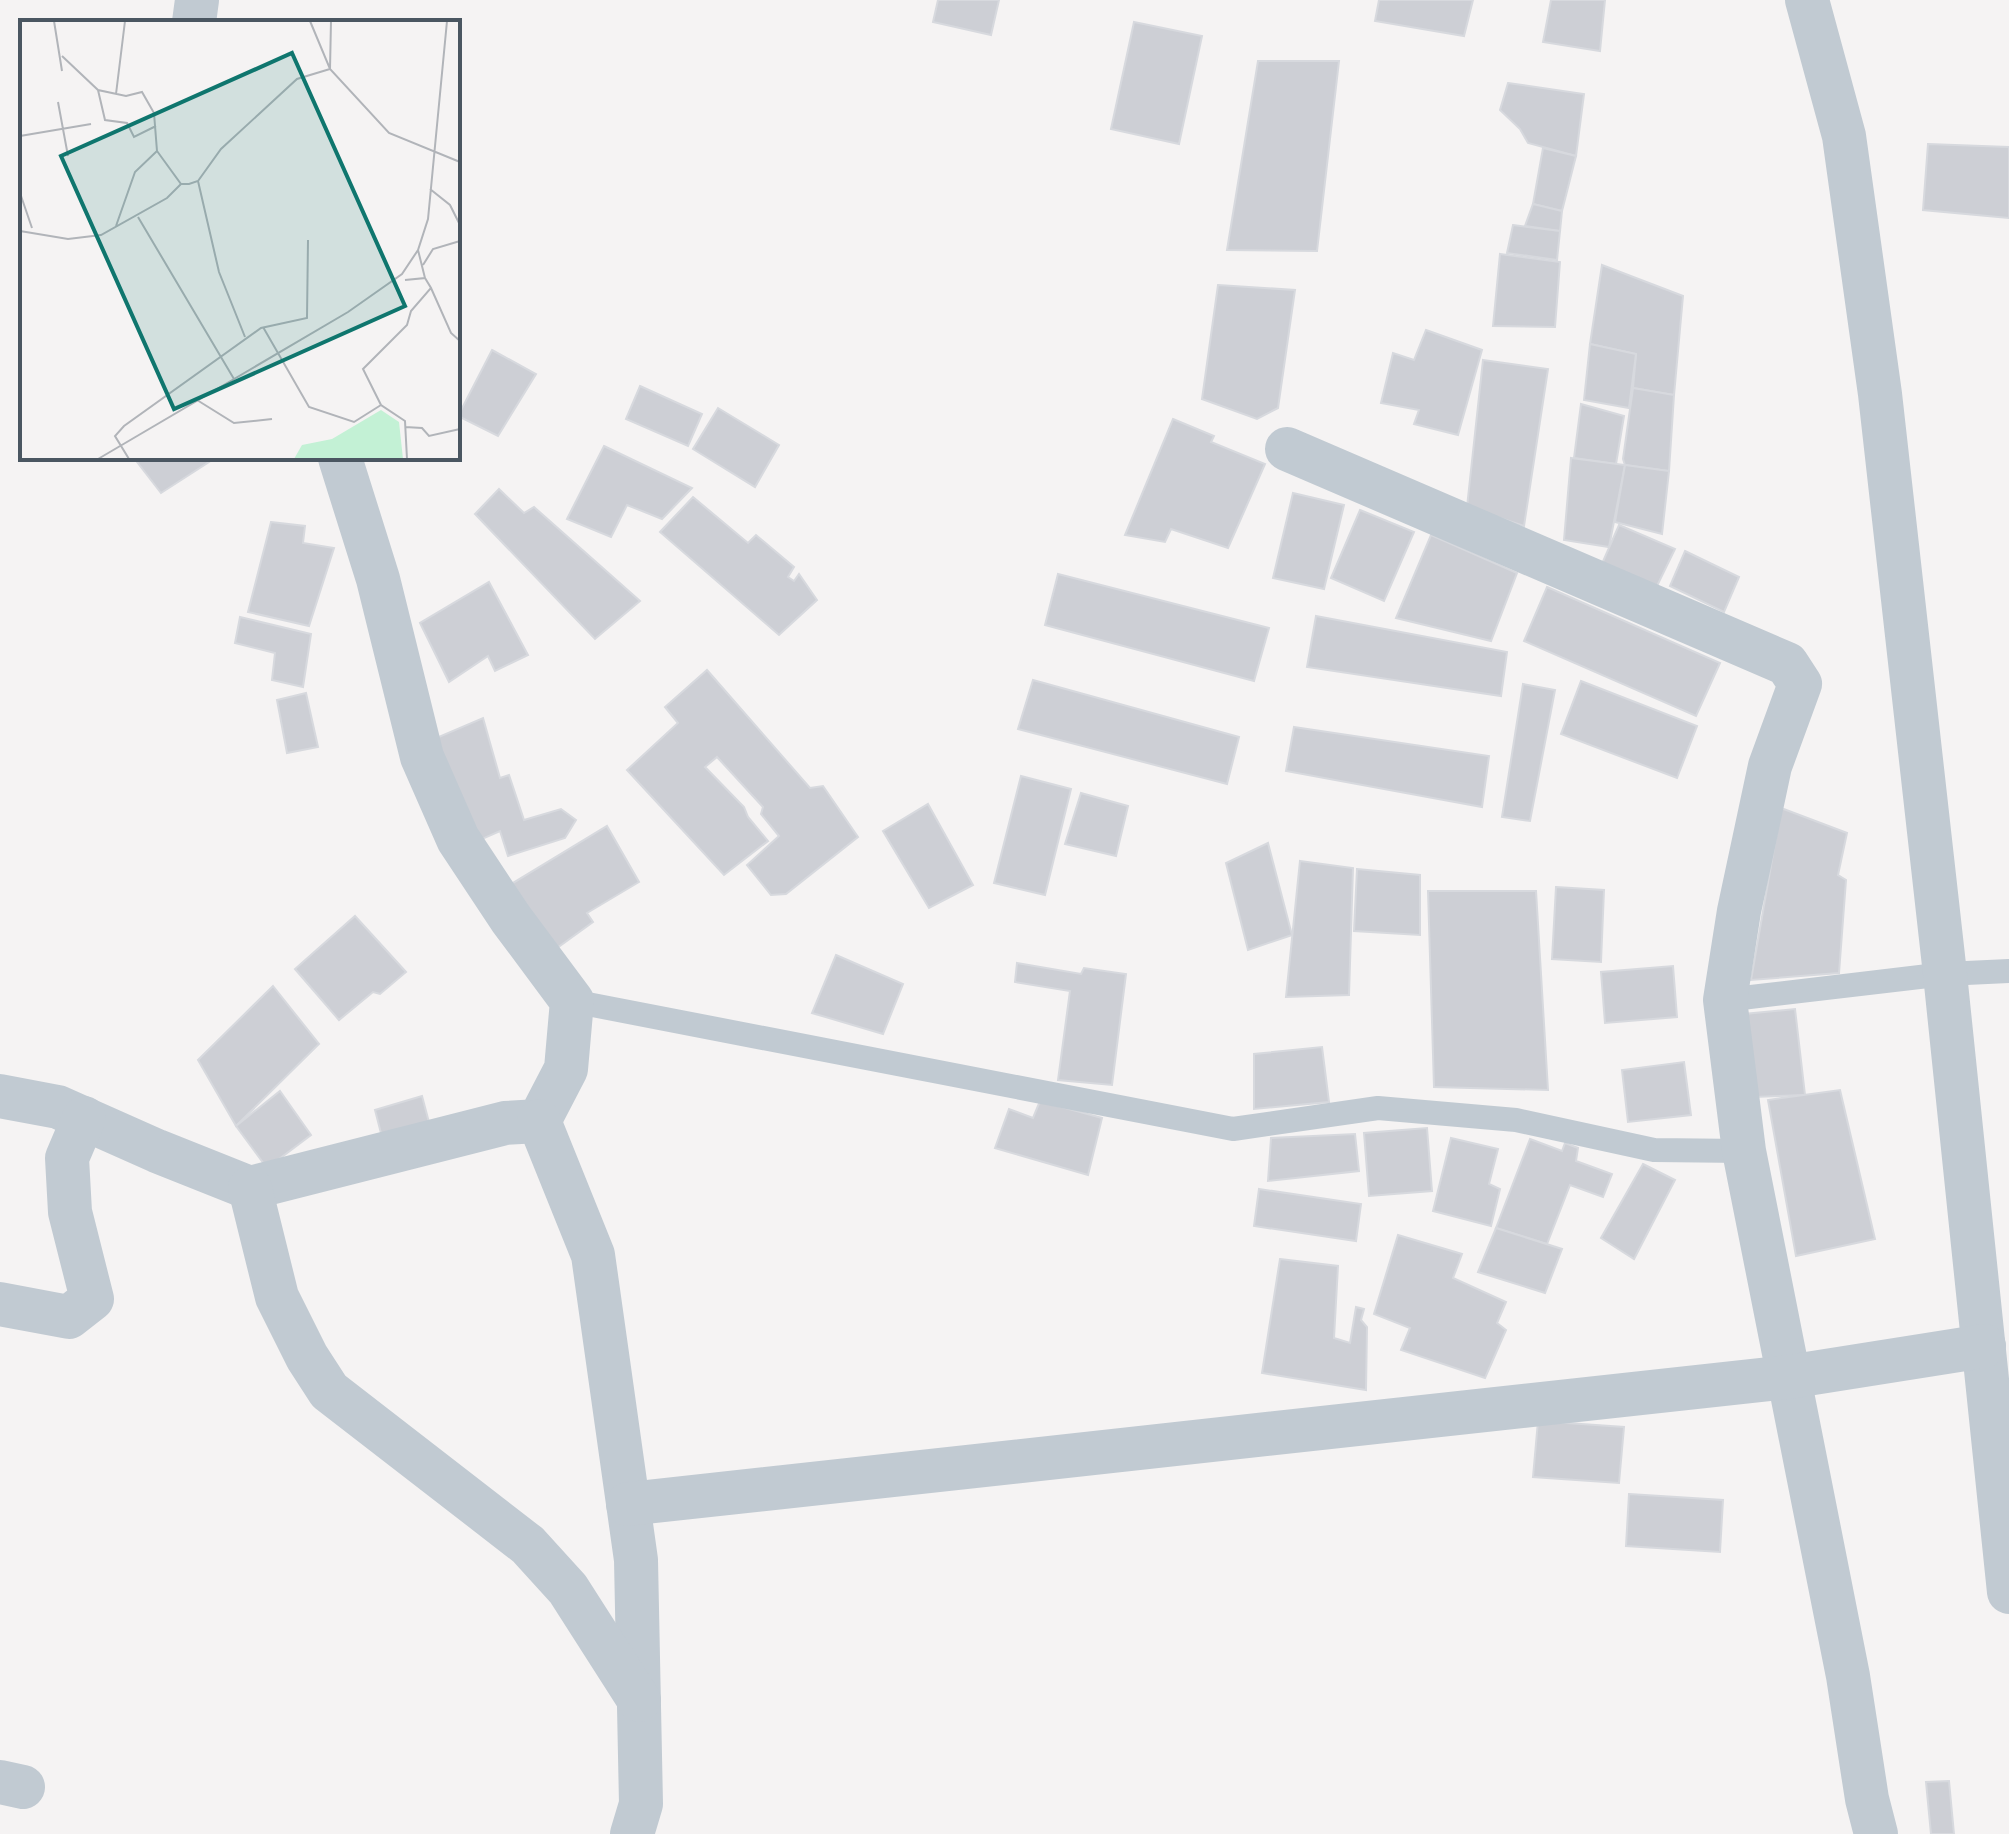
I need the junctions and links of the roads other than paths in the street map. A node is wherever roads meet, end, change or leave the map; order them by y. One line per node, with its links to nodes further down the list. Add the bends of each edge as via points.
1 (197, 0): 3 (street)
2 (1807, 0): 7 (street, via 1846,151 1880,394)
3 (194, 20)
4 (1287, 449): 8 (street, via 1787,664 1800,684 1770,766)
5 (341, 460): 9 (street, via 378,579 422,757 458,839)
6 (2009, 971): 7 (lane)
7 (1945, 974): 8 (lane); 16 (street)
8 (1725, 1000): 13 (street)
9 (572, 1001): 12 (street, via 566,1069); 13 (lane, via 1233,1129 1378,1108 1516,1120 1654,1150)
10 (0, 1096): 11 (street, via 58,1107)
11 (84, 1118): 14 (street); 15 (street, via 67,1158 70,1212 92,1299 69,1317)
12 (539, 1121): 14 (street, via 505,1123); 18 (street, via 593,1255)
13 (1744, 1151): 17 (street)
14 (250, 1188): 20 (street, via 277,1297 329,1391 528,1545 568,1589)
15 (0, 1304)
16 (1984, 1346): 17 (street); 19 (street)
17 (1788, 1377): 18 (street); 22 (street)
18 (628, 1504): 20 (street, via 636,1560)
19 (2009, 1592)
20 (639, 1700): 21 (street, via 641,1804)
21 (632, 1834)
22 (1876, 1834)

